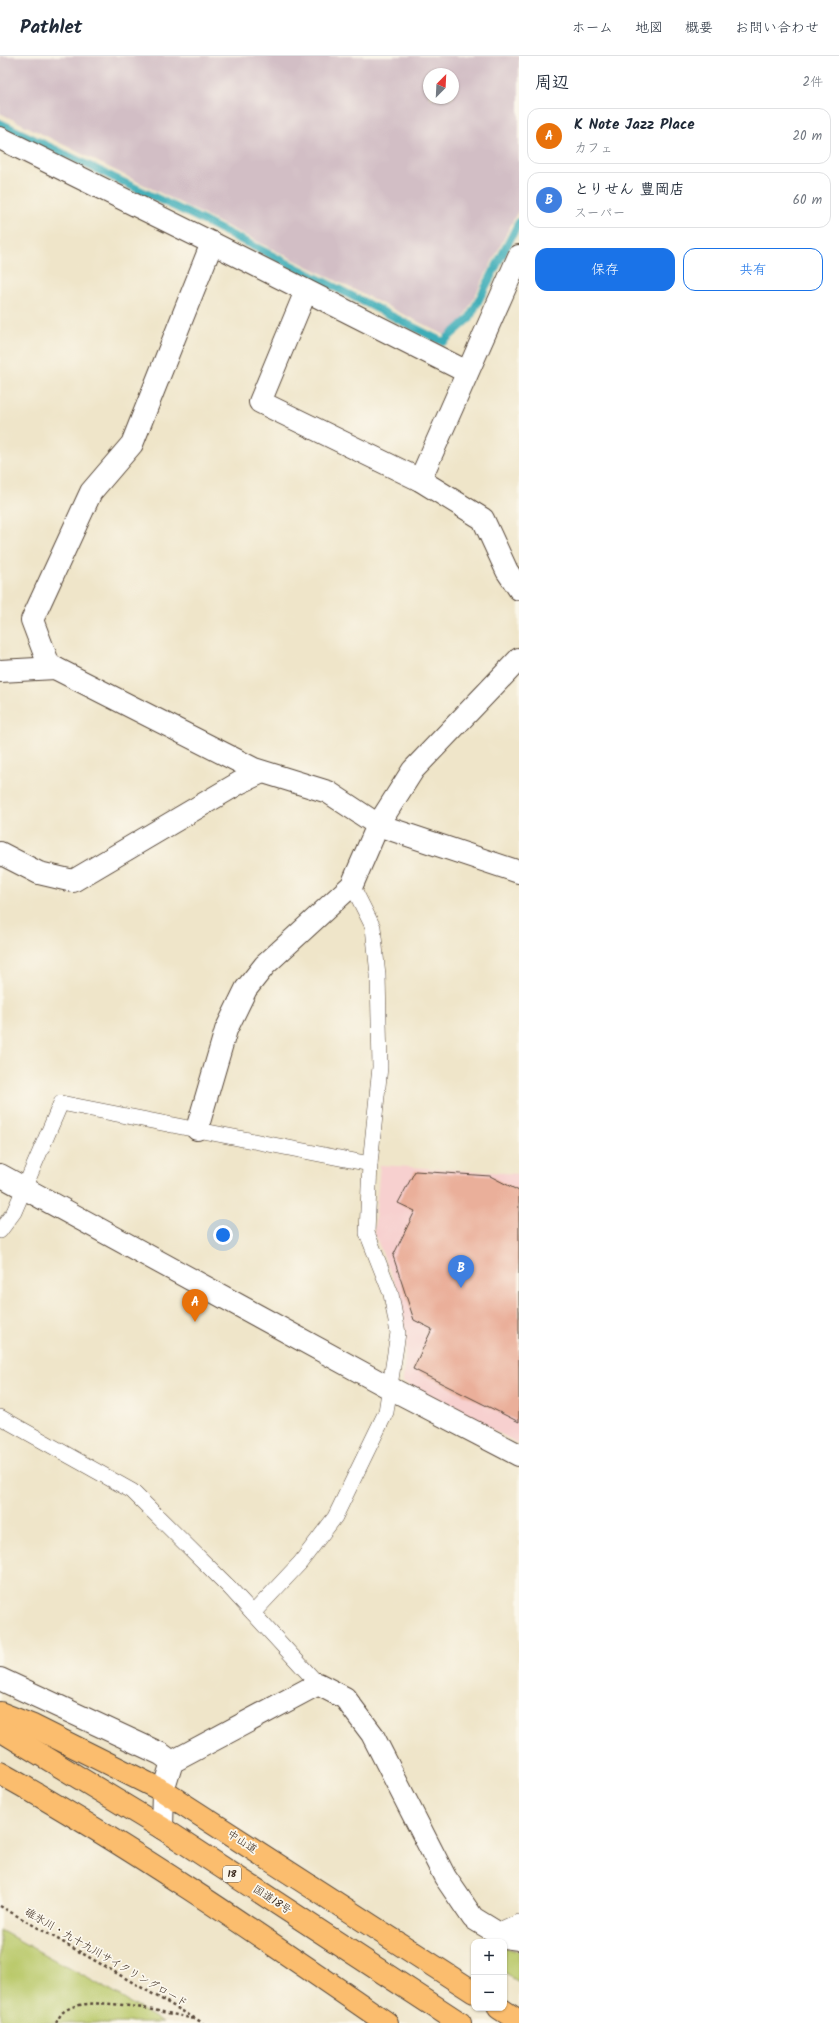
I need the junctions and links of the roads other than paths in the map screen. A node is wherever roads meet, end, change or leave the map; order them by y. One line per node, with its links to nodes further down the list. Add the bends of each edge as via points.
1 (0, 138): 2 (street)
2 (212, 243): 4 (street); 9 (street, via 132,444 91,492 32,620 49,665)
3 (519, 256): 5 (street)
4 (306, 291): 5 (street); 6 (street, via 260,402)
5 (467, 372): 6 (street)
6 (420, 480): 7 (street, via 483,519 507,571)
7 (519, 589)
8 (516, 666): 12 (street, via 413,770)
9 (55, 668): 10 (street); 11 (street)
10 (0, 672)
11 (262, 772): 12 (street, via 328,792); 13 (street, via 73,881 39,873)
12 (378, 825): 14 (street); 15 (street)
13 (0, 853)
14 (519, 872)
15 (352, 885): 16 (street, via 265,965 246,989 226,1030); 17 (lane, via 373,927 378,976 380,1067)
16 (197, 1129): 17 (lane); 19 (lane, via 61,1103)
17 (370, 1164): 21 (lane, via 367,1232 391,1294 398,1333)
18 (0, 1175): 19 (street)
19 (24, 1187): 20 (lane, via 14,1212); 21 (street)
20 (0, 1231)
21 (390, 1388): 23 (street); 24 (lane, via 386,1412 335,1517 300,1563)
22 (0, 1417): 24 (lane, via 132,1491)
23 (519, 1455)
24 (253, 1613): 26 (lane)
25 (0, 1679): 29 (street, via 161,1754)
26 (318, 1684): 29 (street); 34 (street, via 345,1698 372,1734 445,1877 473,1918)
27 (0, 1713): 31 (highway, 中山道, via 33,1726)
28 (0, 1730): 32 (highway, 国道18号 / 18)
29 (172, 1762): 31 (street)
30 (0, 1773): 39 (highway, via 247,1926)
31 (163, 1791): 32 (street); 36 (highway, 中山道)
32 (162, 1828): 40 (highway, 国道18号 / 18)
33 (519, 1922): 34 (lane)
34 (497, 1932): 35 (street, via 504,1937)
35 (519, 1939)
36 (471, 1990)
37 (504, 2011): 38 (highway)
38 (519, 2021)
39 (387, 2023)
40 (460, 2023)

